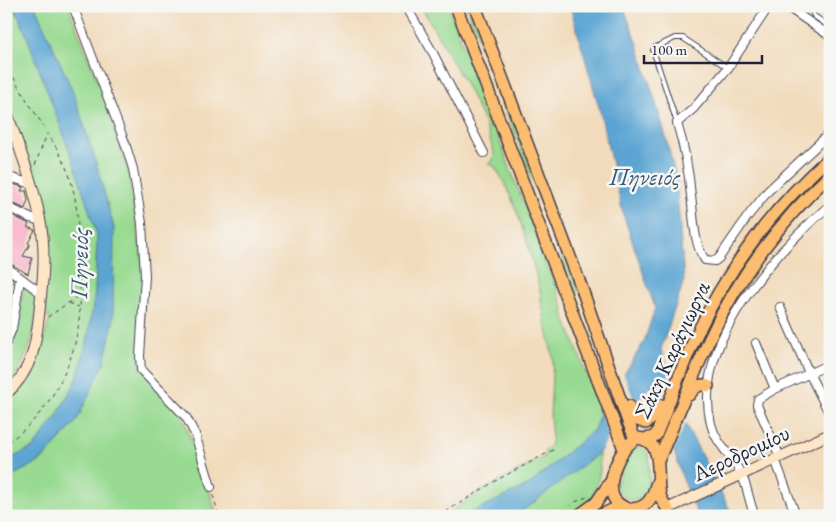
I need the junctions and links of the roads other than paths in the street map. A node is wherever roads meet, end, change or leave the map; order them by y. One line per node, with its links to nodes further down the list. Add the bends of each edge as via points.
1 (73, 6): 46 (street, via 125,143 134,178 142,223 145,276 141,370 186,417 195,434)
2 (406, 6): 15 (street)
3 (456, 6): 40 (main road)
4 (475, 6): 37 (main road)
5 (769, 6): 10 (street)
6 (786, 6): 9 (street)
7 (810, 6): 8 (lane, via 814,16)
8 (830, 26)
9 (830, 36)
10 (728, 68): 12 (street); 12 (lane, via 682,38 654,48)
11 (6, 109): 14 (street)
12 (677, 123): 13 (street, via 696,237 702,255 710,261 719,258 768,191)
13 (830, 133)
14 (11, 137): 19 (street)
15 (484, 153)
16 (830, 157): 32 (main road, Σάκη Καράγιωργα, via 792,194 740,259 710,308)
17 (6, 176): 19 (street)
18 (830, 176): 34 (main road, Σάκη Καράγιωργα, via 784,223 752,267 720,319)
19 (32, 184): 22 (street)
20 (830, 205): 31 (street, Σάκη Καράγιωργα, via 784,248 745,300 719,344)
21 (6, 206): 22 (street)
22 (41, 221): 25 (street)
23 (6, 267): 24 (street)
24 (20, 278): 25 (street); 27 (street, via 12,329)
25 (42, 293): 35 (street, via 37,340 30,362)
26 (780, 307): 30 (street)
27 (6, 343)
28 (756, 343): 33 (street)
29 (830, 364): 30 (street)
30 (809, 373): 33 (street); 36 (street)
31 (708, 386): 34 (main road, via 699,385); 43 (street, Σάκη Καράγιωργα, via 712,427)
32 (675, 387): 37 (main road, via 650,421); 39 (main road, Σάκη Καράγιωργα, via 656,435)
33 (775, 389): 42 (street, via 756,402)
34 (690, 390): 41 (main road, Σάκη Καράγιωργα)
35 (6, 394)
36 (830, 416)
37 (630, 420): 39 (main road)
38 (830, 434): 42 (street, Αεροδρομίου)
39 (639, 439): 40 (main road); 41 (main road, via 653,446)
40 (624, 449): 45 (main road)
41 (660, 456): 44 (main road)
42 (778, 458): 43 (street, Αεροδρομίου); 53 (street)
43 (741, 475): 48 (street, Αεροδρομίου, via 682,502); 52 (street, Σάκη Καράγιωργα)
44 (658, 478): 47 (main road, via 652,496 644,506); 48 (main road)
45 (612, 480): 47 (main road, via 613,495 618,504); 49 (main road, via 596,503)
46 (211, 487)
47 (626, 508): 50 (main road, via 614,508); 51 (main road)
48 (668, 513)
49 (578, 516)
50 (599, 516)
51 (642, 516)
52 (755, 516)
53 (796, 516)

